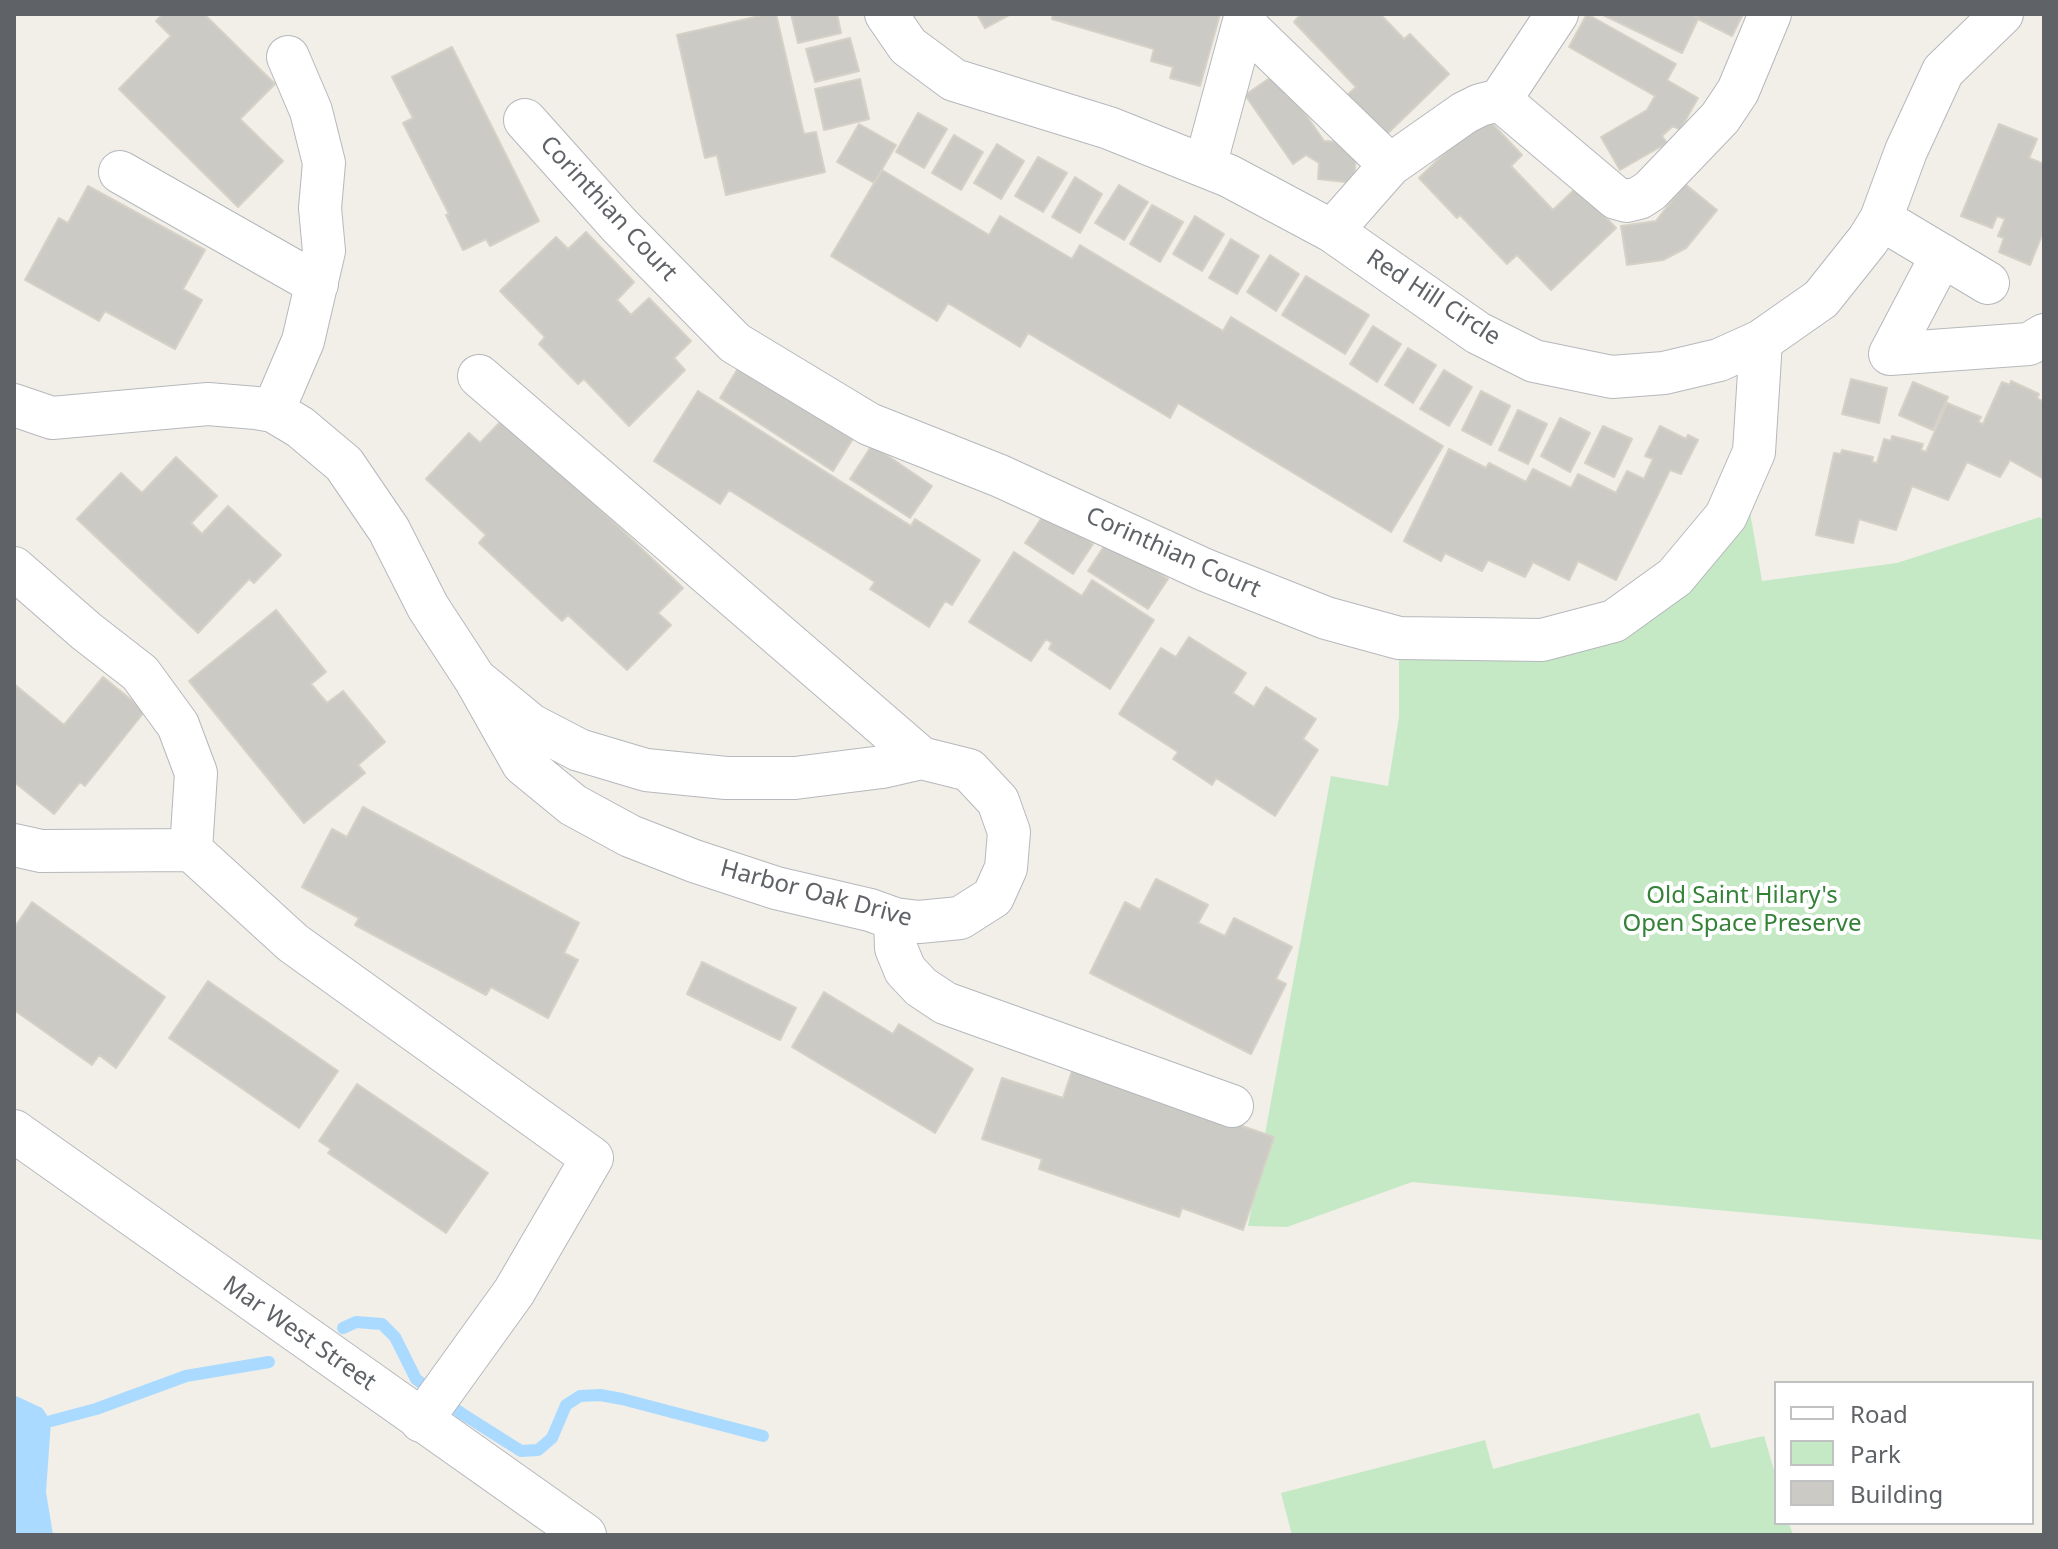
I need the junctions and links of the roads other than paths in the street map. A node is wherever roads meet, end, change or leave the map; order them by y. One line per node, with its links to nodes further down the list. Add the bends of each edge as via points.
1 (886, 14): 10 (street, Red Hill Circle, via 908,46 954,80 1109,128)
2 (1557, 14): 7 (street)
3 (1770, 14): 7 (street, via 1738,91 1720,118 1639,198 1616,198)
4 (2002, 14): 12 (street, Red Hill Circle, via 1943,71)
5 (1246, 20): 9 (street); 10 (street)
6 (288, 57): 16 (street, via 311,111 324,163 324,251)
7 (1500, 100): 9 (street, via 1464,113)
8 (525, 120): 18 (street, Corinthian Court, via 735,343 869,424 1000,476 1205,570 1326,618 1399,638 1542,640 1614,621 1675,577 1726,516 1754,452)
9 (1390, 165): 13 (street)
10 (1205, 166): 13 (street, Red Hill Circle)
11 (120, 172): 16 (street)
12 (1881, 219): 14 (street); 18 (street, Red Hill Circle, via 1821,299)
13 (1332, 231): 18 (street, Red Hill Circle, via 1478,333 1534,361 1612,377 1664,373 1719,360)
14 (1942, 255): 15 (street); 17 (street, via 1890,354 2029,344)
15 (1988, 283)
16 (317, 284): 21 (street, via 303,341)
17 (2044, 335)
18 (1761, 341)
19 (479, 376): 24 (street)
20 (14, 405): 21 (street, Harbor Oak Drive, via 52,418 208,404)
21 (273, 411): 23 (street, Harbor Oak Drive, via 344,464 389,530 428,607)
22 (14, 568): 26 (street, via 140,673 178,725 196,773)
23 (475, 679): 24 (street, Harbor Oak Drive, via 531,725 579,750 646,770 795,778); 27 (street, Harbor Oak Drive, via 523,764 573,805 630,836 694,861)
24 (921, 758): 27 (street, Harbor Oak Drive, via 969,770 998,801 1009,832 1006,868 993,897 960,918)
25 (14, 845): 26 (street, via 41,851)
26 (191, 850): 30 (street, via 293,943 592,1158 514,1292)
27 (895, 919): 28 (street, via 896,948 905,970 945,1003)
28 (1232, 1106)
29 (14, 1131): 30 (street, Mar West Street)
30 (435, 1401): 31 (street, Mar West Street)
31 (585, 1535)

